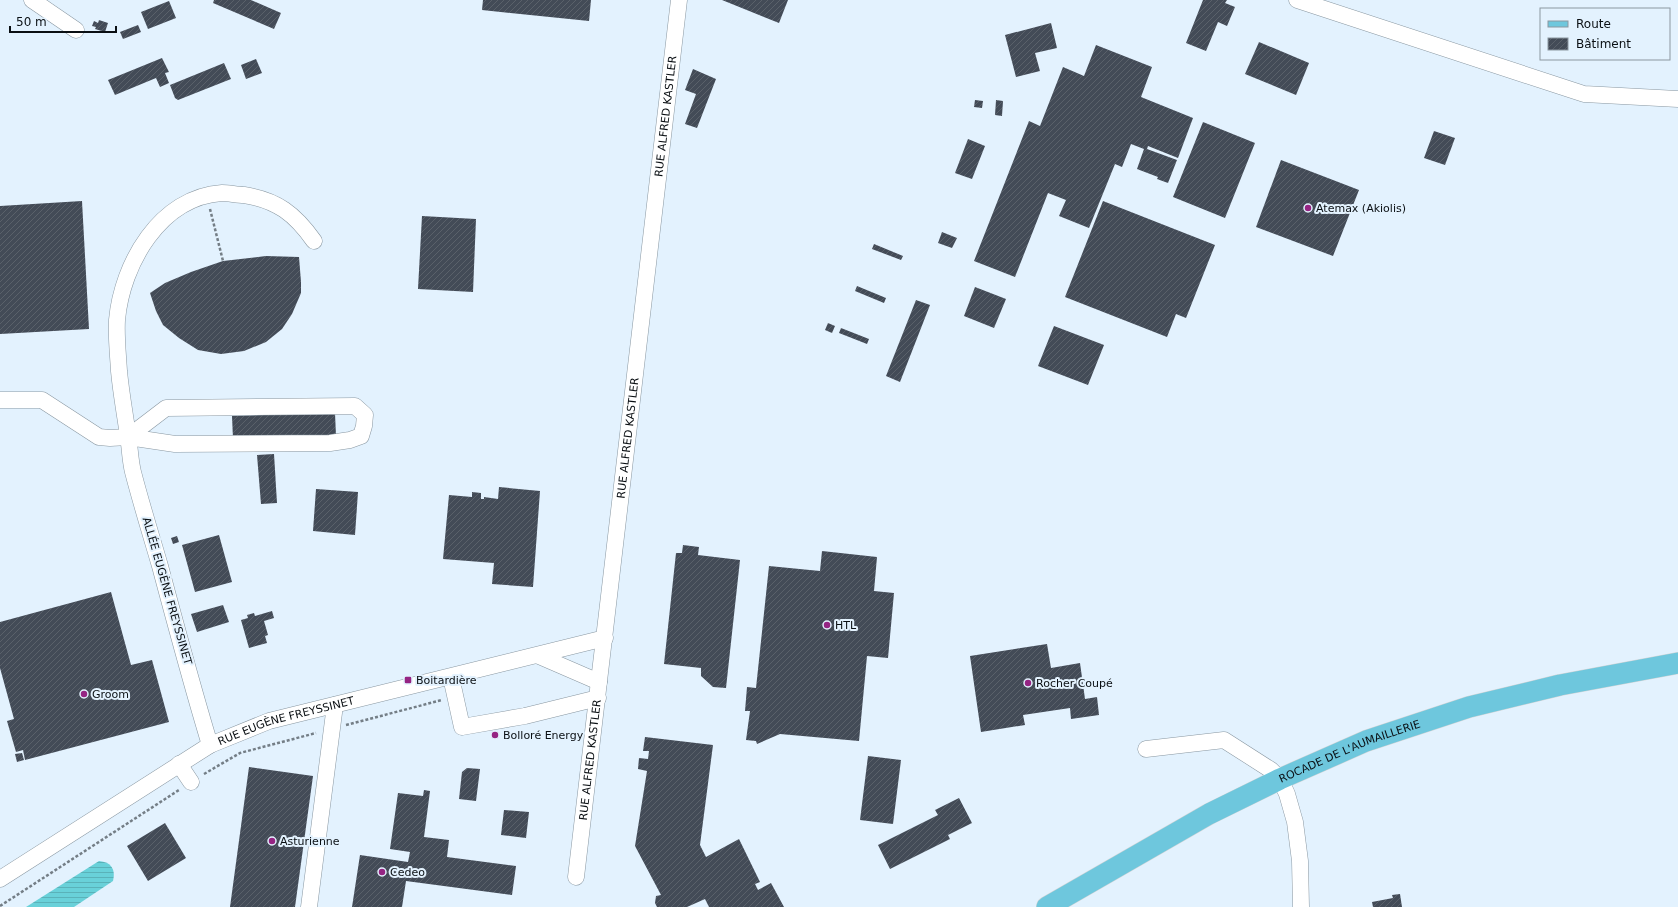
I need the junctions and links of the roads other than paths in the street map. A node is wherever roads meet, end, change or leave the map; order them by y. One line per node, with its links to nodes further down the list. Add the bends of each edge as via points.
1 (32, 0): 4 (street)
2 (679, 0): 9 (street, RUE ALFRED KASTLER)
3 (1297, 0): 5 (street, via 1584,94)
4 (76, 30)
5 (1678, 99)
6 (314, 241): 8 (street, ALLÉE EUGÈNE FREYSSINET, via 304,226 275,203 242,195 222,193 198,198 165,218 141,247 128,274 120,300 117,337)
7 (0, 400): 8 (street, via 42,400 99,437)
8 (128, 437): 8 (street, via 175,444 330,443 361,436 365,415 355,406 166,408); 15 (street, ALLÉE EUGÈNE FREYSSINET, via 133,470)
9 (605, 638): 10 (street, RUE EUGÈNE FREYSSINET); 13 (street, RUE ALFRED KASTLER)
10 (539, 656): 12 (street, RUE EUGÈNE FREYSSINET); 13 (street)
11 (1678, 663): 18 (main road, ROCADE DE L'AUMAILLERIE, via 1560,685 1470,706 1366,741)
12 (451, 677): 13 (street, via 462,727 525,716); 14 (street, RUE EUGÈNE FREYSSINET)
13 (598, 690): 20 (street, RUE ALFRED KASTLER)
14 (335, 705): 15 (street, RUE EUGÈNE FREYSSINET, via 269,721); 22 (street)
15 (210, 745): 17 (street, RUE EUGÈNE FREYSSINET)
16 (1146, 749): 18 (street, via 1224,740)
17 (179, 764): 19 (street); 21 (street, RUE EUGÈNE FREYSSINET)
18 (1280, 779): 23 (main road, ROCADE DE L'AUMAILLERIE, via 1210,814); 24 (street, via 1295,822 1300,861)
19 (191, 782)
20 (576, 877)
21 (0, 880)
22 (309, 907)
23 (1047, 907)
24 (1301, 907)

